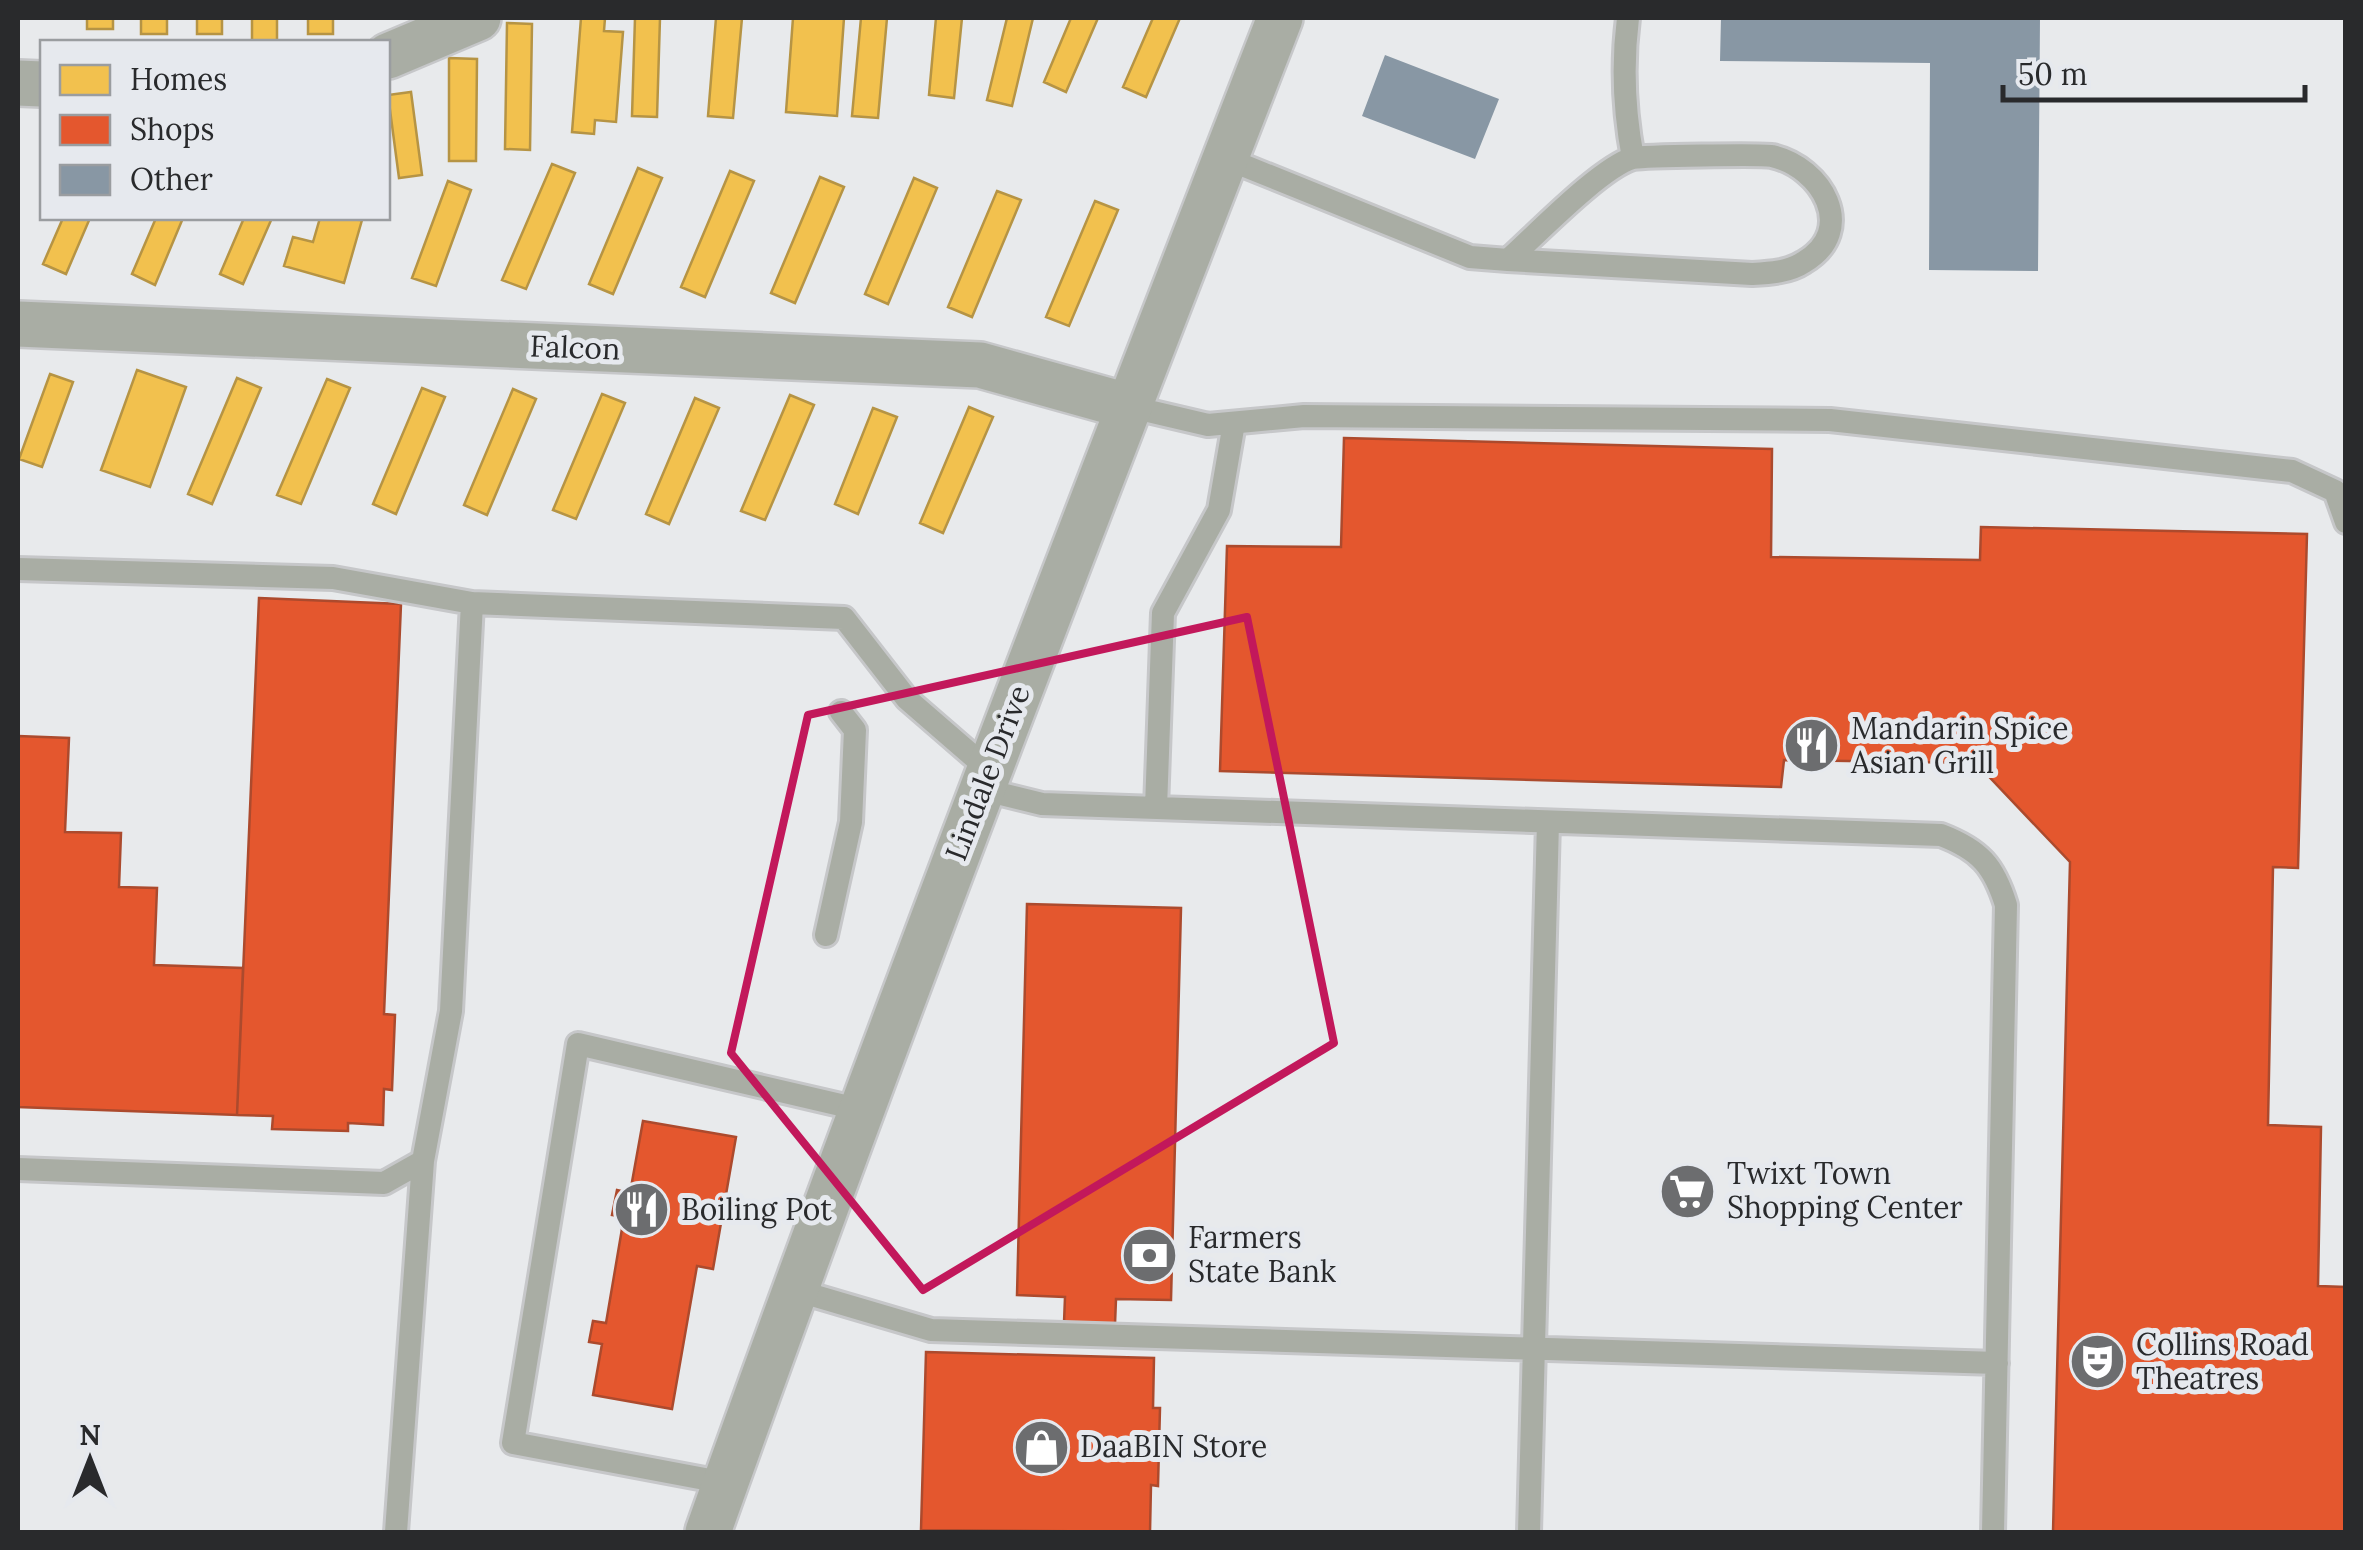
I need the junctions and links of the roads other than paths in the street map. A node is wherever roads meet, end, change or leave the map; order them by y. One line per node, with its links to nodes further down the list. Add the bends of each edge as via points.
1 (478, 18): 4 (street)
2 (1280, 18): 5 (street, Lindale Drive)
3 (1628, 18): 6 (lane, via 1625,120)
4 (390, 55)
5 (1225, 158): 7 (lane, via 1470,257); 9 (street, Lindale Drive)
6 (1633, 158): 7 (lane, via 1596,180); 7 (lane, via 1772,156 1825,191 1832,216 1826,242 1805,262 1752,274)
7 (1508, 260)
8 (18, 324): 9 (street, Falcon, via 980,365)
9 (1128, 406): 10 (lane, via 1208,425); 15 (street, Lindale Drive)
10 (1234, 423): 11 (lane, via 1304,416 1830,420 2292,471 2334,491); 16 (lane, via 1220,510 1164,613)
11 (2346, 522)
12 (18, 569): 13 (lane, via 333,578)
13 (472, 603): 15 (lane, via 844,618 906,699); 20 (lane, via 451,1010)
14 (841, 712): 18 (lane, via 854,730 850,822)
15 (985, 780): 16 (lane, via 1042,804); 19 (street, Lindale Drive)
16 (1156, 808): 17 (lane)
17 (1548, 822): 23 (lane); 24 (lane, via 1941,835 1983,859 2006,905)
18 (826, 935)
19 (862, 1110): 22 (street, Lindale Drive); 25 (lane, via 578,1044 513,1443)
20 (423, 1161): 21 (lane, via 384,1183); 26 (lane)
21 (18, 1169)
22 (795, 1290): 23 (lane, via 930,1330); 25 (street, Lindale Drive)
23 (1533, 1348): 24 (lane); 28 (lane)
24 (1997, 1362): 29 (lane)
25 (726, 1482): 27 (street, Lindale Drive)
26 (396, 1532)
27 (708, 1532)
28 (1529, 1532)
29 (1993, 1532)

